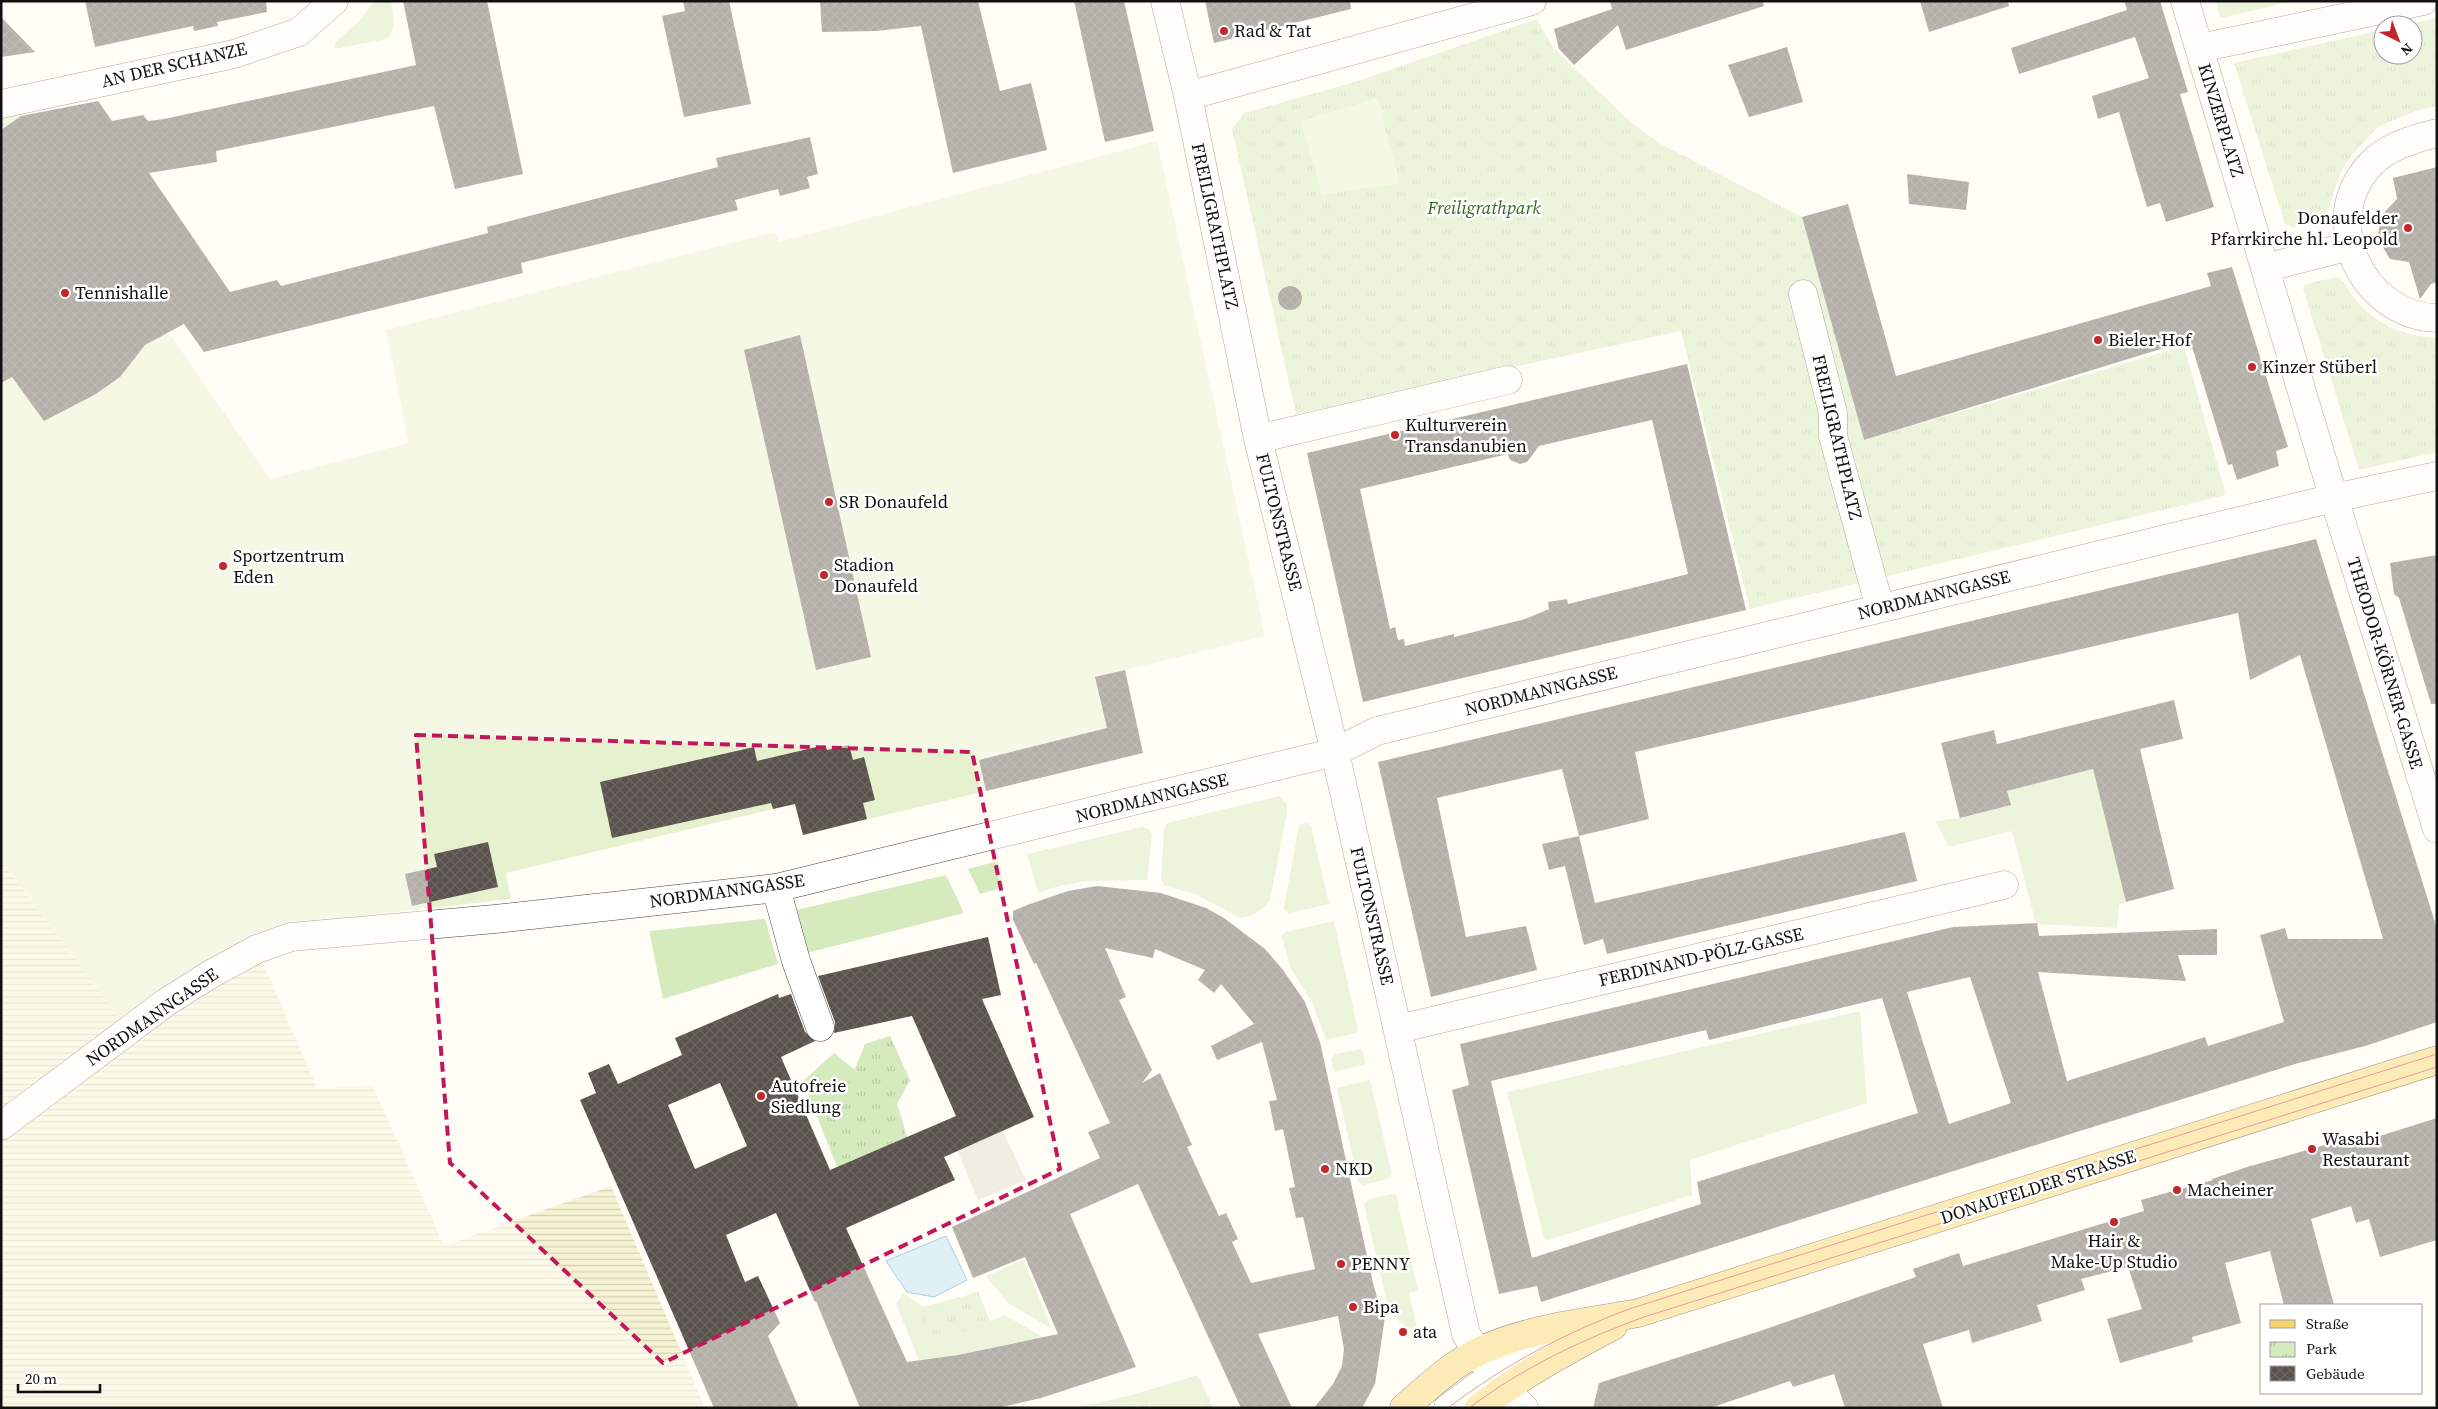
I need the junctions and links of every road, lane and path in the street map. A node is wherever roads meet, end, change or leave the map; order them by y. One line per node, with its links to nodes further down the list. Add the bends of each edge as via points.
1 (334, 1): 8 (street, AN DER SCHANZE, via 299,32 234,54)
2 (1165, 1): 7 (street)
3 (2185, 1): 6 (street)
4 (2423, 1): 6 (street, KINZERPLATZ)
5 (1524, 3): 7 (street)
6 (2200, 48): 11 (street, KINZERPLATZ)
7 (1188, 96): 15 (street, FREILIGRATHPLATZ)
8 (1, 104)
9 (2437, 133): 10 (street, via 2403,143 2369,166 2358,182 2350,204)
10 (2350, 246): 11 (street); 13 (street, via 2363,278 2394,308)
11 (2265, 268): 17 (street, KINZERPLATZ)
12 (1803, 294): 18 (street, FREILIGRATHPLATZ, via 1834,413 1833,436)
13 (2437, 318)
14 (1508, 380): 15 (street)
15 (1258, 439): 19 (street, FULTONSTRASSE)
16 (2437, 476): 17 (street)
17 (2334, 498): 18 (street, NORDMANNGASSE); 20 (street, THEODOR-KÖRNER-GASSE)
18 (1880, 608): 19 (street, NORDMANNGASSE, via 1377,731)
19 (1335, 752): 22 (street, NORDMANNGASSE); 24 (street, FULTONSTRASSE)
20 (2437, 829)
21 (2004, 885): 24 (street, FERDINAND-PÖLZ-GASSE)
22 (776, 888): 23 (street, via 796,960); 26 (street, NORDMANNGASSE, via 495,919 291,937 249,953 165,1003)
23 (820, 1027)
24 (1398, 1029): 28 (street, FULTONSTRASSE, via 1466,1334)
25 (2437, 1060): 27 (main road, DONAUFELDER STRASSE)
26 (1, 1126)
27 (1638, 1313): 28 (main road, DONAUFELDER STRASSE, via 1512,1338); 29 (main road, DONAUFELDER STRASSE)
28 (1476, 1353): 29 (street, FULTONSTRASSE); 30 (main road, DONAUFELDER STRASSE, via 1440,1377)
29 (1499, 1383): 31 (street, DONAUFELDER STRASSE); 32 (main road, DONAUFELDER STRASSE); 33 (street, FULTONSTRASSE)
30 (1404, 1408)
31 (1448, 1408)
32 (1480, 1408)
33 (1524, 1408)

